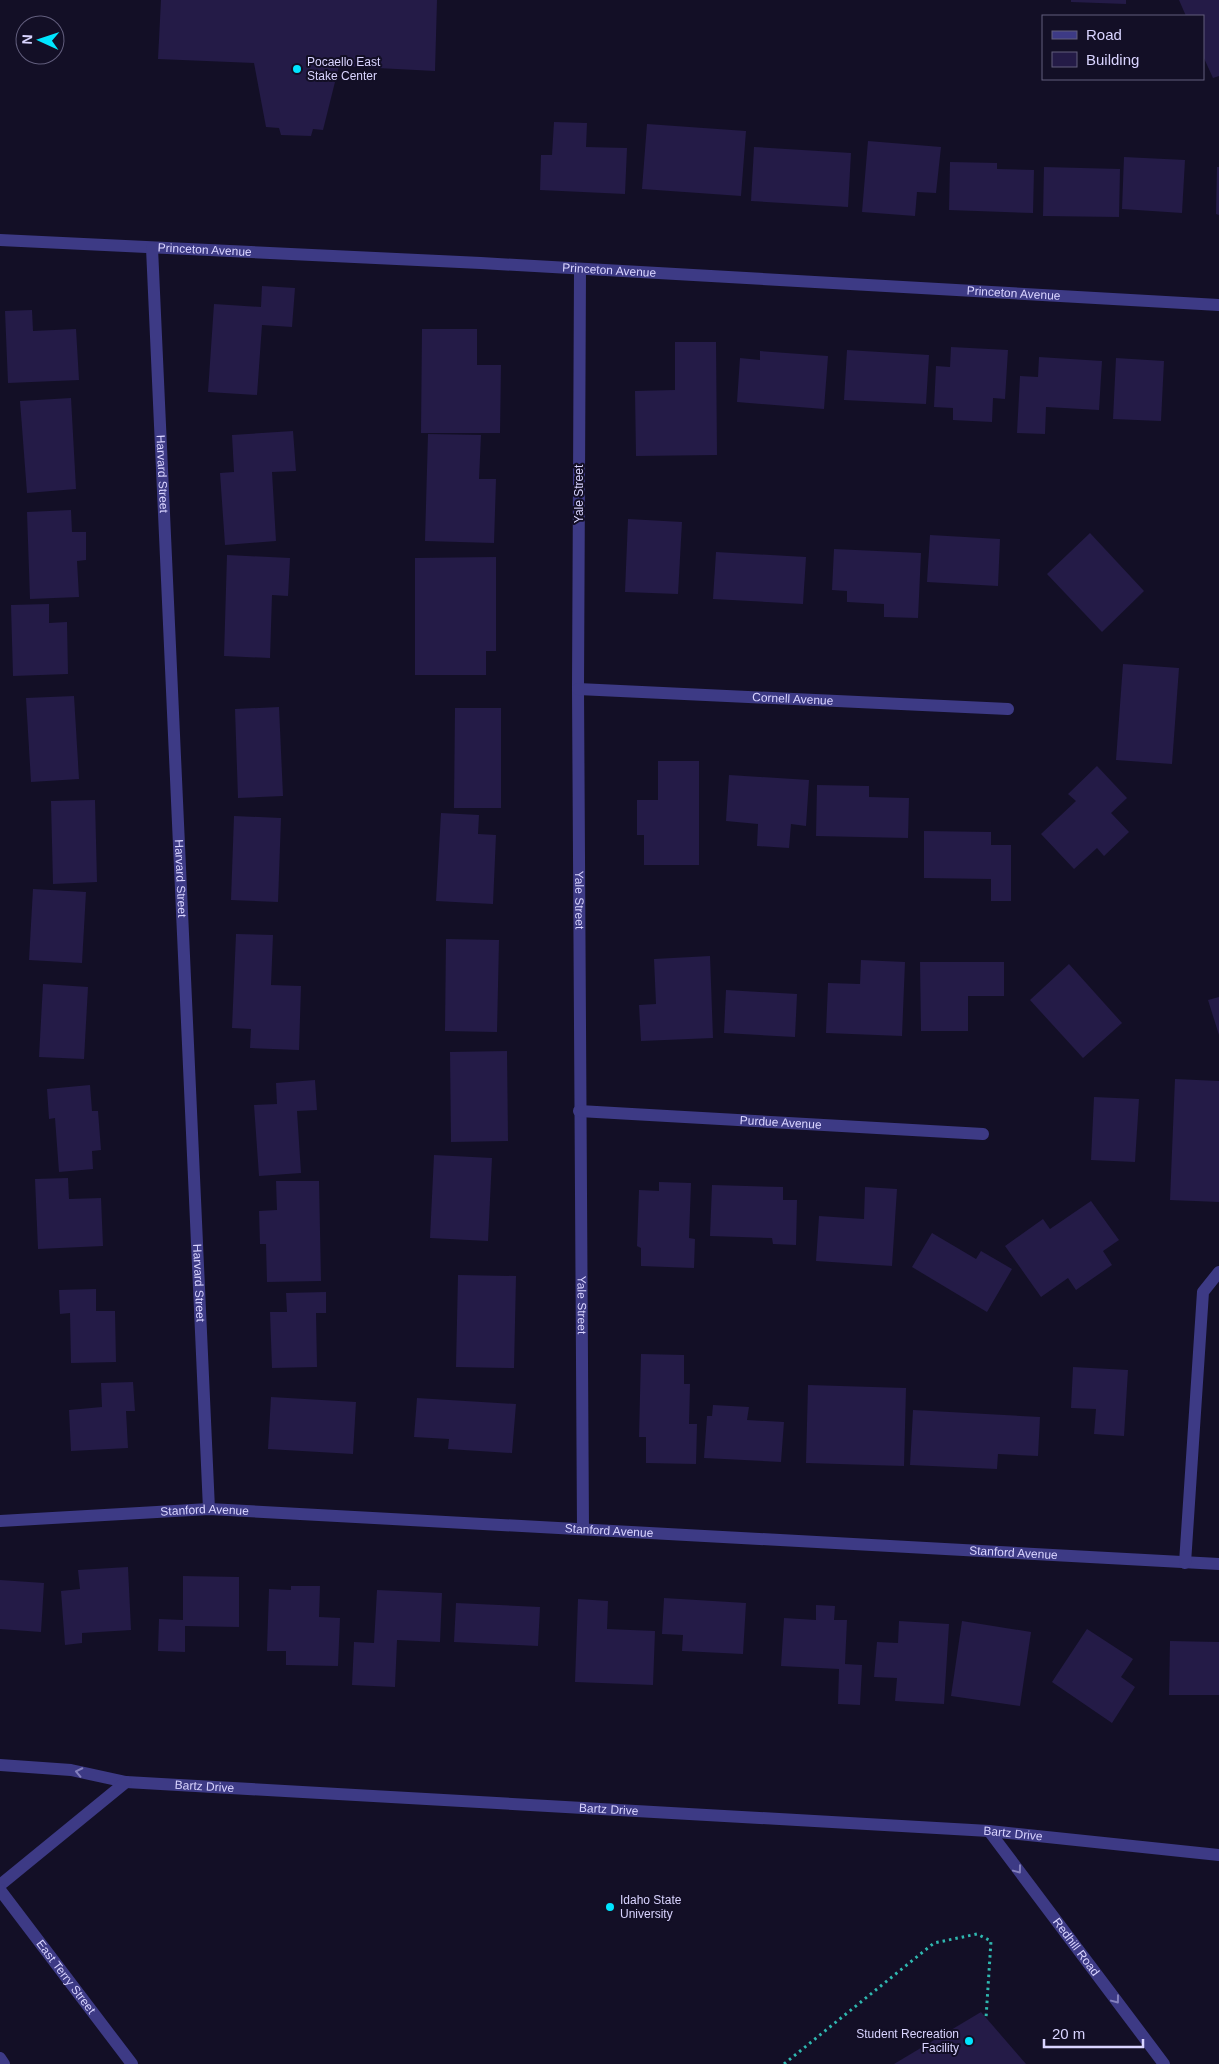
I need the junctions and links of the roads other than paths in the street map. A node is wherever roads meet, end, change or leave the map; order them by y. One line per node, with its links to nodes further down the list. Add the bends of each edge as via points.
1 (0, 240): 2 (street, Princeton Avenue)
2 (152, 248): 3 (street, Princeton Avenue); 10 (street, Harvard Street)
3 (580, 270): 4 (street, Princeton Avenue); 5 (street, Yale Street)
4 (1219, 305)
5 (578, 689): 6 (street, Cornell Avenue); 7 (street, Yale Street)
6 (1008, 709)
7 (579, 1111): 8 (street, Purdue Avenue); 12 (street, Yale Street)
8 (983, 1134)
9 (1219, 1272): 13 (street, via 1203,1292)
10 (209, 1509): 11 (street, Stanford Avenue); 12 (street, Stanford Avenue)
11 (0, 1521)
12 (583, 1529): 13 (street, Stanford Avenue)
13 (1185, 1563): 14 (street, Stanford Avenue)
14 (1219, 1564)
15 (0, 1764): 16 (street, Bartz Drive, one-way to 15, via 71,1770)
16 (126, 1782): 17 (street, Bartz Drive); 19 (street)
17 (989, 1830): 18 (street, Bartz Drive); 24 (street, Redhill Road, one-way to 24)
18 (1219, 1855)
19 (0, 1885)
20 (0, 1890): 23 (street, East Terry Street)
21 (0, 2058): 22 (street)
22 (4, 2064)
23 (132, 2064)
24 (1164, 2064)

